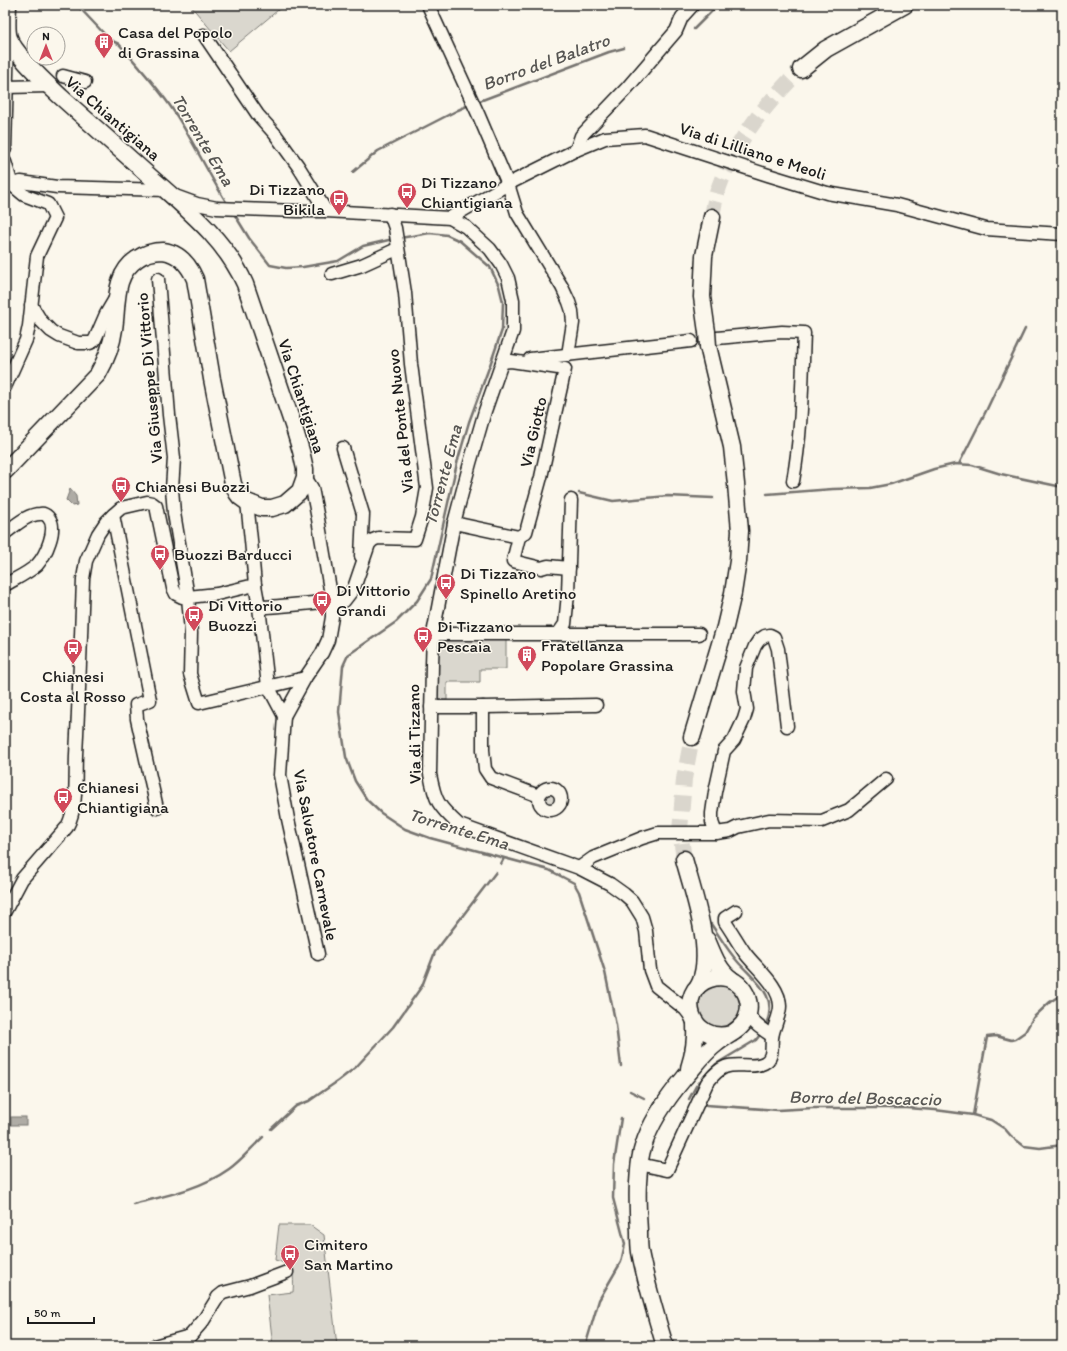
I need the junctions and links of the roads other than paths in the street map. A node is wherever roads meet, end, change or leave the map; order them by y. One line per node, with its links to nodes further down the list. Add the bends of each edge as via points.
1 (8, 5): 6 (main road)
2 (428, 5): 15 (street)
3 (693, 5): 13 (street, via 682,17 676,31 581,136)
4 (905, 5): 7 (main road, via 826,49)
5 (204, 35): 18 (street, via 258,115 298,166)
6 (8, 37): 10 (main road, Via Chiantigiana, via 14,48); 11 (street)
7 (801, 69)
8 (63, 76): 9 (street)
9 (85, 82)
10 (49, 86): 11 (street); 17 (main road, Via Chiantigiana)
11 (7, 87): 12 (street)
12 (5, 149)
13 (576, 150): 15 (street, Via di Lilliano e Meoli); 22 (street, Via di Lilliano e Meoli, via 605,138 645,135 827,193 897,205 986,229)
14 (5, 162): 16 (street)
15 (508, 184): 21 (street, Via di Lilliano e Meoli); 30 (street, via 517,213 562,288 572,311)
16 (9, 185): 17 (street, via 21,182 58,187); 27 (street, via 24,195 48,204 55,218 37,256)
17 (169, 192): 18 (street, Via di Tizzano, via 197,204 217,208); 35 (main road, Via Chiantigiana, via 212,233 241,275 297,438 304,462)
18 (326, 211): 19 (street, Via di Tizzano)
19 (390, 214): 21 (street, Via di Tizzano); 23 (street, Via del Ponte Nuovo)
20 (712, 217): 28 (main road, via 704,256 702,297)
21 (450, 218): 31 (street, Via di Tizzano, via 466,227 490,249 508,278 513,300 513,331)
22 (1062, 234)
23 (397, 247): 24 (street, via 362,265); 44 (street, Via del Ponte Nuovo, via 405,293 427,488 415,539 373,540 369,544)
24 (332, 274)
25 (158, 279): 47 (street, Via Giuseppe Di Vittorio, via 174,458 174,513)
26 (117, 294): 27 (street, via 94,341 90,343 78,343 58,336 46,326); 34 (main road, via 112,338 98,374); 38 (main road, via 127,268 148,254 161,251 173,254 184,261 192,271 233,484 236,493)
27 (31, 305): 32 (street, via 26,340)
28 (711, 339): 36 (street, via 782,332 804,333 802,405); 60 (main road, via 732,447 740,531 733,592)
29 (691, 341): 30 (street)
30 (568, 355): 31 (street)
31 (506, 361): 40 (street, Via di Tizzano, via 470,463); 42 (street, Via Giotto, via 565,369 526,532)
32 (5, 387)
33 (343, 448): 44 (street, via 363,514)
34 (5, 471)
35 (305, 477): 38 (main road, Via Chiantigiana, via 300,491 285,504 268,508); 48 (street, via 312,488)
36 (793, 481)
37 (571, 500): 43 (street)
38 (247, 502): 46 (street)
39 (113, 515): 47 (street, via 121,508 147,502 156,506 173,588 176,594); 63 (street, via 150,700 136,705); 67 (street, via 98,534 86,561 83,579 71,818 22,879)
40 (454, 523): 42 (street); 51 (street, Via di Tizzano)
41 (5, 533): 45 (street, via 32,515 42,513 51,520 50,540 45,554 25,574)
42 (519, 537): 43 (street, Via Giotto, via 513,561 541,568)
43 (568, 568): 50 (street)
44 (360, 570): 48 (street, Via del Ponte Nuovo, via 354,588 344,601)
45 (5, 585)
46 (255, 585): 47 (street); 49 (street)
47 (188, 598): 54 (street, Via Giuseppe Di Vittorio, via 191,633 190,674 199,703)
48 (332, 601): 49 (street); 53 (street, via 328,640)
49 (259, 606): 54 (street)
50 (568, 629): 51 (street, via 558,634); 52 (street)
51 (434, 634): 56 (street, Via di Tizzano)
52 (699, 634)
53 (305, 678): 54 (street, Via Giuseppe Di Vittorio); 58 (street, Via Salvatore Carnevale)
54 (268, 686): 58 (street)
55 (596, 705): 57 (street)
56 (431, 707): 57 (street); 66 (street, Via di Tizzano, via 430,774 438,802 444,811 459,825)
57 (483, 707): 62 (street, via 485,769 491,778)
58 (284, 716): 70 (street, Via Salvatore Carnevale, via 280,775)
59 (788, 726): 64 (street, via 778,649 774,637 765,636 755,646 746,668 744,691 747,709 744,719 734,740 724,751 712,814)
60 (692, 737)
61 (886, 779): 64 (street, via 849,810 822,822 770,820)
62 (539, 796)
63 (157, 808)
64 (716, 834): 66 (street, via 658,833 593,858)
65 (684, 859): 69 (main road)
66 (579, 868): 73 (street, Via di Tizzano, via 610,884 632,901 642,917 646,931 653,979 656,986)
67 (5, 911)
68 (736, 911): 78 (street, via 725,918 725,922 779,996 780,1015)
69 (702, 928): 71 (main road, via 718,964); 72 (main road, via 706,959 703,976)
70 (318, 954)
71 (731, 979): 72 (main road, via 715,977 704,981); 74 (main road, via 745,992 749,1002)
72 (697, 988): 73 (street, via 687,996 674,996); 75 (main road, via 691,1000)
73 (662, 990): 75 (street, Via di Tizzano)
74 (748, 1013): 76 (street); 77 (main road, via 744,1023)
75 (694, 1020): 77 (main road, Via di Tizzano, via 699,1028 709,1034 720,1036); 79 (main road, via 694,1051)
76 (760, 1028): 77 (street, Via di Tizzano, via 747,1026); 78 (street)
77 (735, 1031): 79 (main road, via 716,1043)
78 (772, 1036): 80 (street, via 771,1054 765,1063 725,1067 707,1083 667,1170)
79 (682, 1081): 80 (main road, via 646,1138)
80 (640, 1164): 83 (main road, via 637,1201 640,1251)
81 (287, 1272): 82 (street, via 223,1293 190,1336)
82 (154, 1346)
83 (665, 1346)

